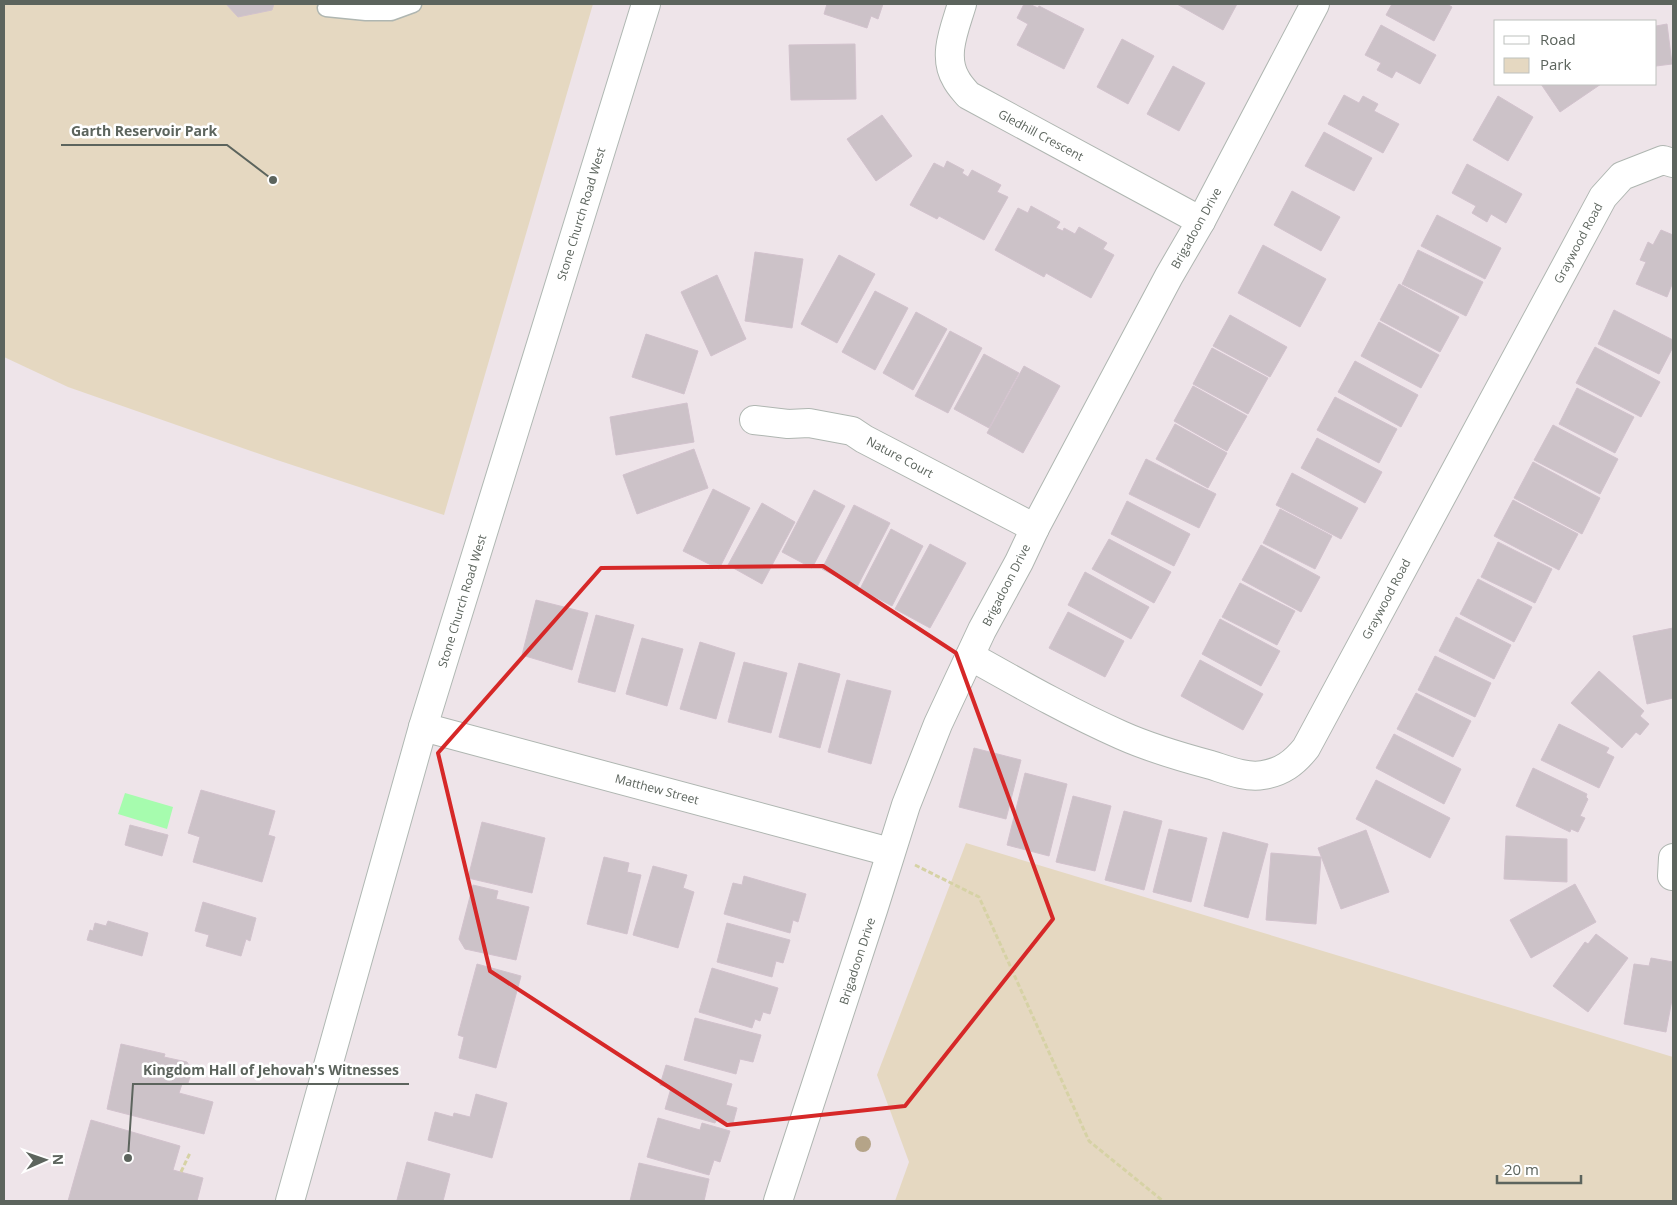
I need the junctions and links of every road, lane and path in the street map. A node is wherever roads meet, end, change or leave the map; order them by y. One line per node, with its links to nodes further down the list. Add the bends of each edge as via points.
1 (413, 4): 5 (lane, via 391,12)
2 (646, 4): 11 (street, Stone Church Road West)
3 (962, 4): 7 (street, Gledhill Crescent, via 950,46 950,66 968,95)
4 (1315, 4): 7 (street, Brigadoon Drive)
5 (326, 8)
6 (1673, 163): 10 (street, Graywood Road, via 1663,160 1622,176 1603,197 1306,748 1288,767 1261,776 1247,775 1123,736 1062,707)
7 (1201, 221): 9 (street, Brigadoon Drive)
8 (754, 420): 9 (street, Nature Court, via 809,423 852,431)
9 (1035, 528): 10 (street, Brigadoon Drive)
10 (970, 656): 12 (street, Brigadoon Drive, via 938,724)
11 (423, 727): 12 (street, Matthew Street); 15 (street, Stone Church Road West)
12 (890, 852): 16 (street, Brigadoon Drive); 17 (path, via 979,897 1089,1140)
13 (190, 1153): 14 (path)
14 (180, 1172)
15 (290, 1201)
16 (778, 1201)
17 (1162, 1201)

